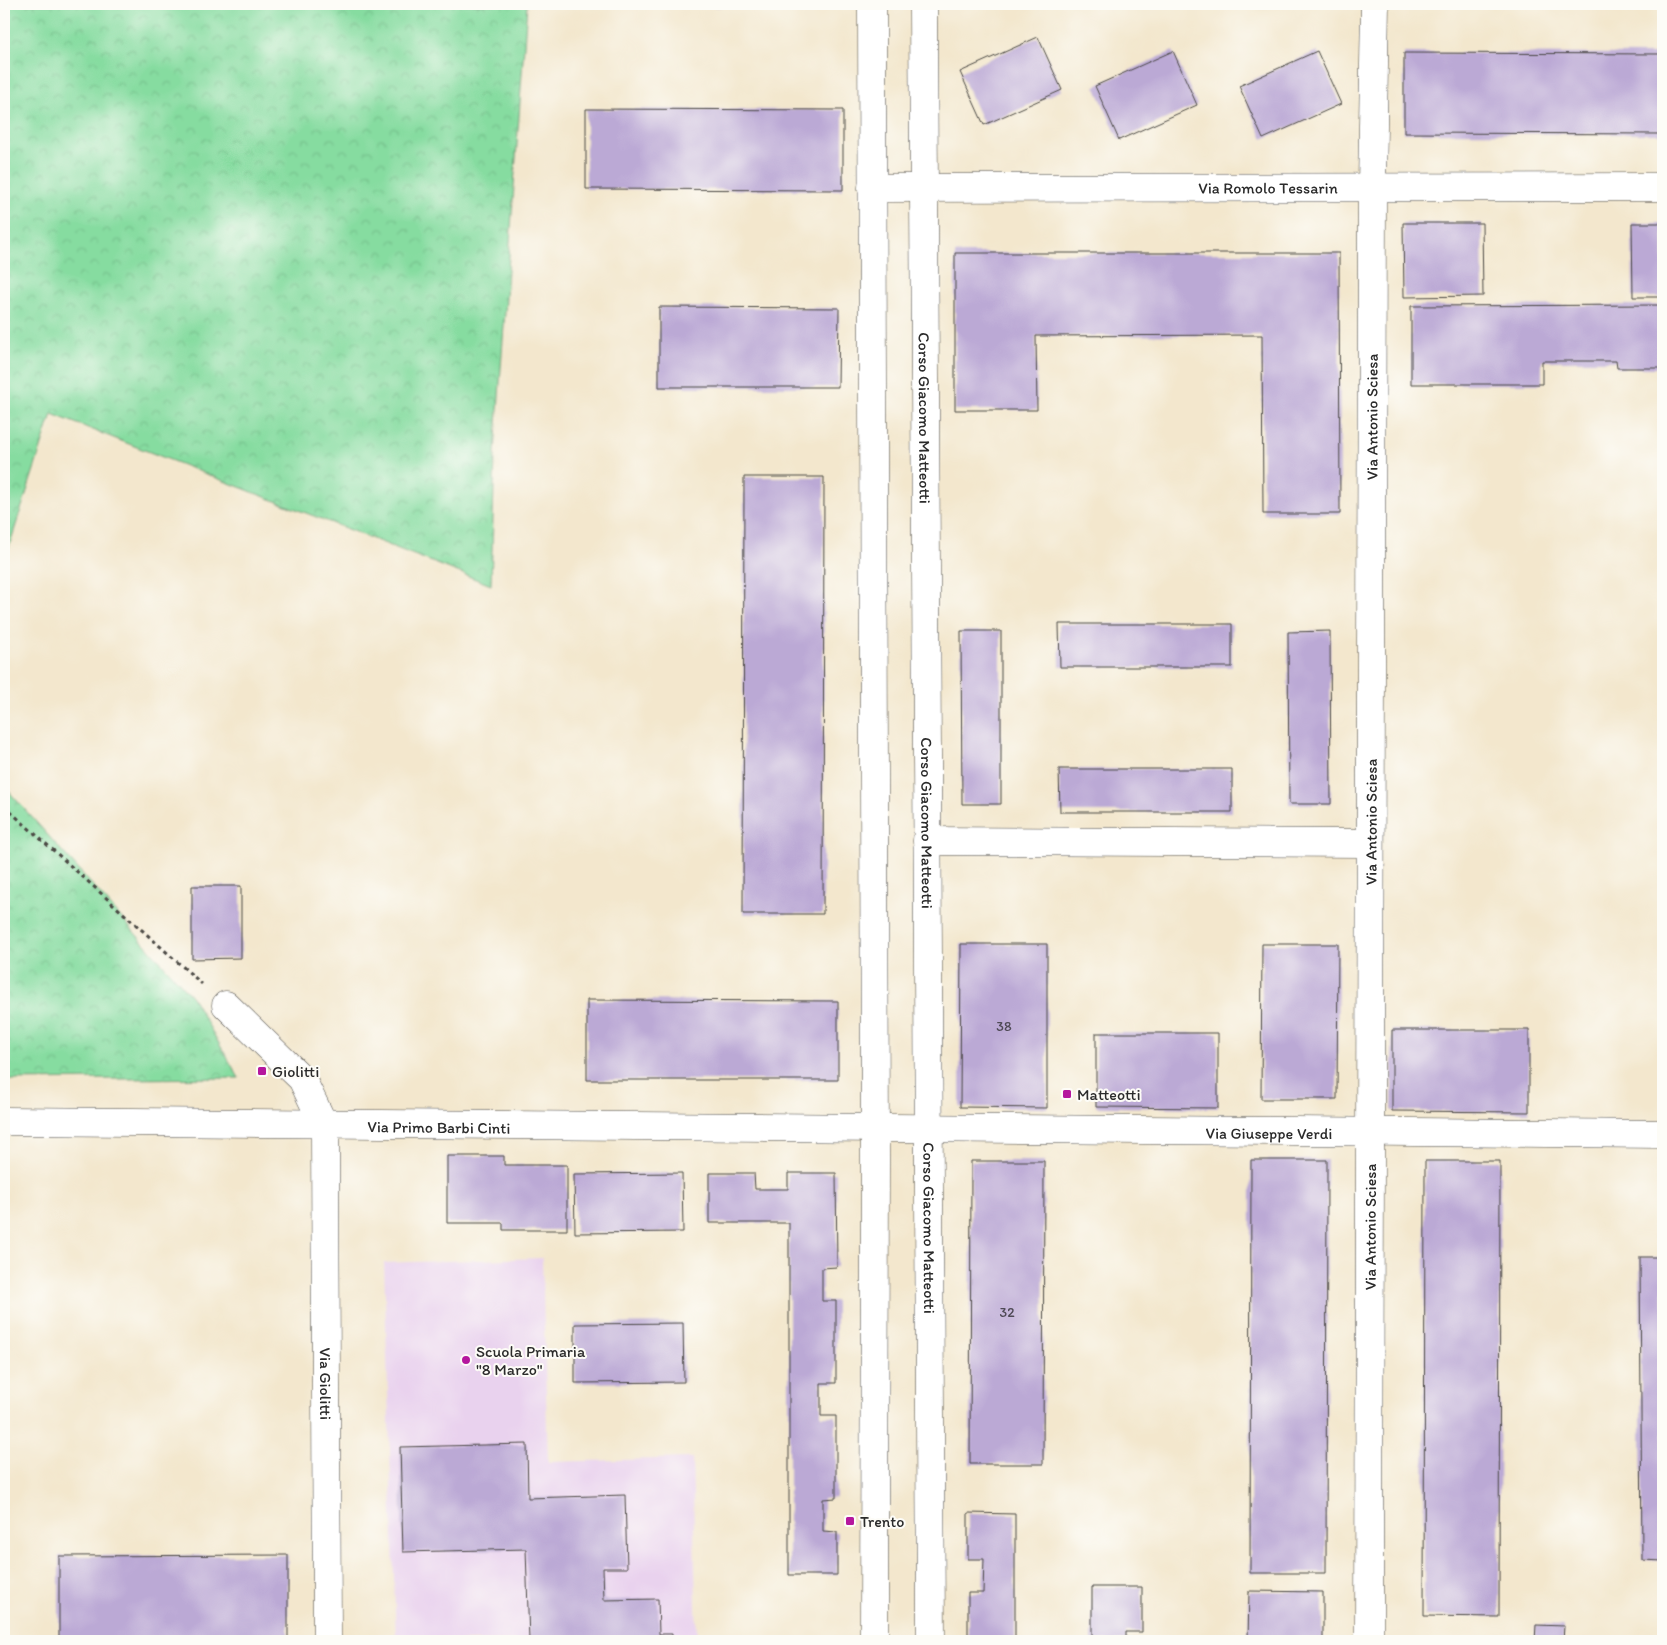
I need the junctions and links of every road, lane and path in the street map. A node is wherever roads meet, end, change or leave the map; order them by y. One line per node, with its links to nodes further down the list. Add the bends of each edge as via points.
1 (872, 4): 6 (street)
2 (923, 4): 7 (street, Corso Giacomo Matteotti)
3 (1375, 4): 4 (street, Via Antonio Sciesa)
4 (1372, 187): 5 (street, Via Romolo Tessarin); 7 (street, Via Romolo Tessarin); 10 (street, Via Antonio Sciesa)
5 (1663, 187)
6 (872, 188): 7 (street, Via Romolo Tessarin); 15 (street)
7 (924, 188): 9 (street, Corso Giacomo Matteotti)
8 (4, 806): 11 (path)
9 (926, 841): 10 (street); 14 (street, Corso Giacomo Matteotti)
10 (1370, 843): 16 (street, Via Antonio Sciesa)
11 (226, 1005): 13 (street, via 302,1079)
12 (4, 1121): 13 (street, Via Primo Barbi Cinti)
13 (325, 1126): 15 (street, Via Primo Barbi Cinti); 18 (street, Via Giolitti)
14 (929, 1131): 15 (street, Via Giuseppe Verdi); 16 (street, Via Giuseppe Verdi); 20 (street, Corso Giacomo Matteotti)
15 (875, 1132): 19 (street)
16 (1369, 1134): 17 (street, Via Giuseppe Verdi); 21 (street, Via Antonio Sciesa)
17 (1663, 1134)
18 (327, 1641)
19 (874, 1641)
20 (931, 1641)
21 (1369, 1641)

